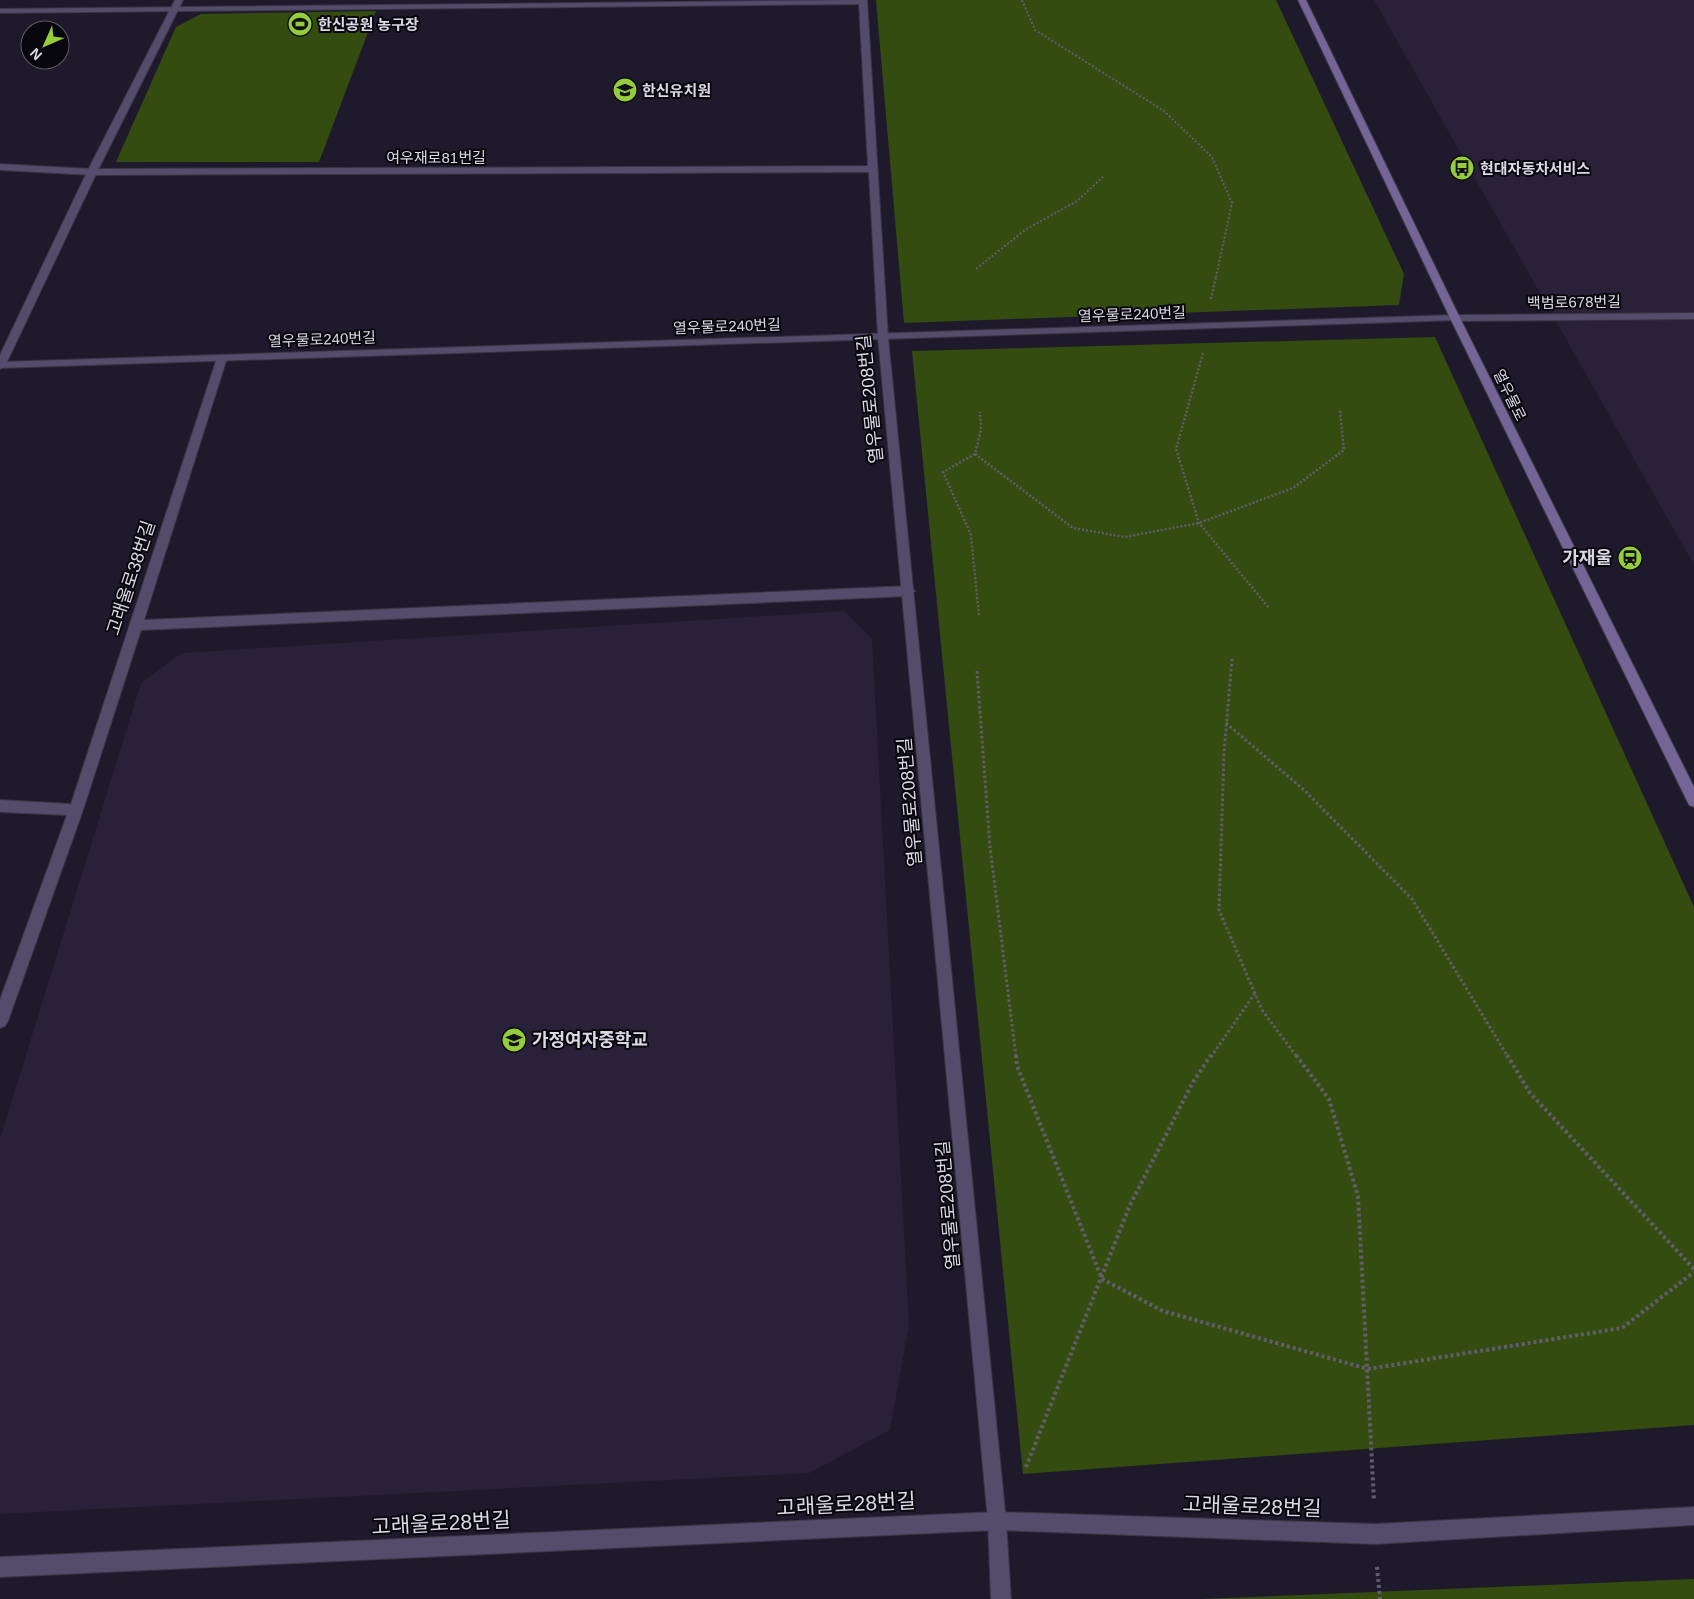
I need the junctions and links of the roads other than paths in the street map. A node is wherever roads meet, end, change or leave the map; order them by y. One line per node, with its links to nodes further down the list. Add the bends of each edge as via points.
1 (179, 0): 4 (street)
2 (1302, 0): 10 (main road, 열우물로)
3 (863, 1): 4 (street); 7 (street, 열우물로208번길)
4 (174, 9): 5 (street); 8 (street)
5 (0, 11)
6 (0, 167): 8 (street, 여우재로81번길)
7 (873, 169): 8 (street, 여우재로81번길); 11 (street, 열우물로208번길)
8 (92, 172): 13 (street)
9 (1694, 316): 10 (street, 백범로678번길)
10 (1455, 318): 11 (street, 열우물로240번길); 16 (main road, 열우물로)
11 (883, 337): 12 (street, 열우물로240번길); 14 (street, 열우물로208번길)
12 (222, 358): 13 (street, 열우물로240번길); 15 (street, 고래울로38번길)
13 (0, 365)
14 (909, 591): 15 (street); 21 (street, 열우물로208번길)
15 (136, 625): 18 (street, 고래울로38번길)
16 (1694, 801)
17 (0, 806): 18 (street)
18 (76, 810): 19 (street, 고래울로38번길)
19 (0, 1021)
20 (1694, 1516): 21 (street, 고래울로28번길, via 1375,1534)
21 (997, 1521): 22 (street, 고래울로28번길); 23 (street, 열우물로208번길)
22 (0, 1567)
23 (1001, 1599)

